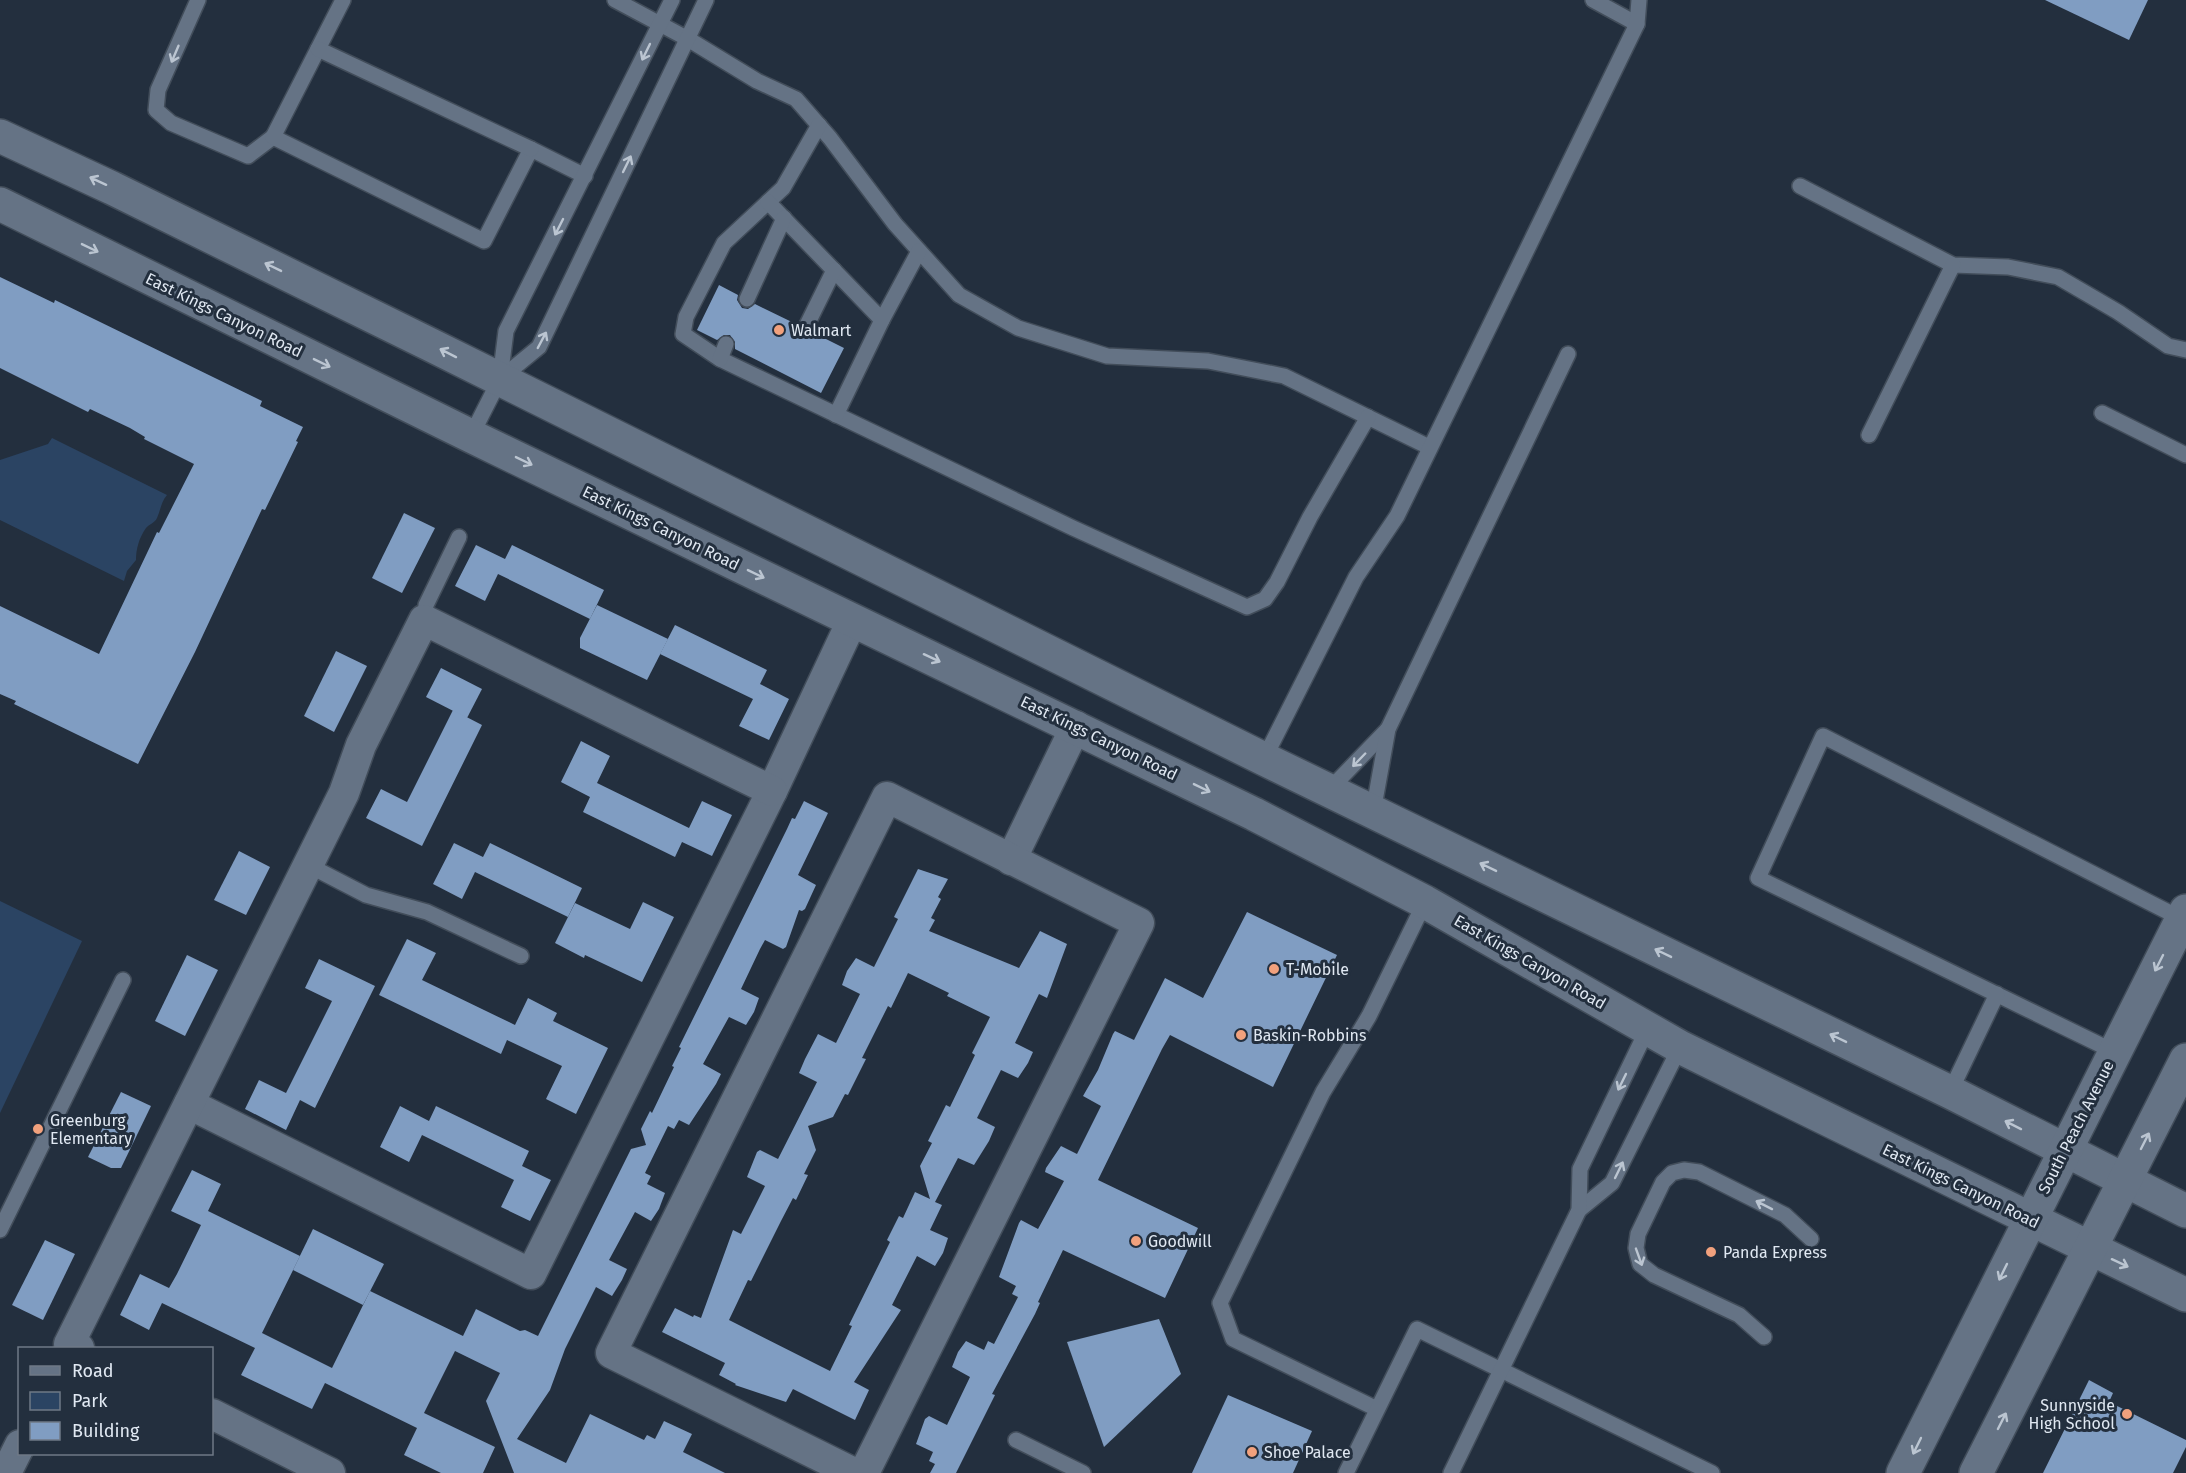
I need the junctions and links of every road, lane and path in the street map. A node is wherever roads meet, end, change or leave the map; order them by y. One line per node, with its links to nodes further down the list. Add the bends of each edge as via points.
1 (198, 0): 14 (lane, one-way to 14, via 158,90 156,110 171,123 248,156)
2 (343, 0): 11 (lane)
3 (615, 0): 8 (lane)
4 (672, 0): 8 (lane)
5 (706, 0): 10 (lane)
6 (1593, 0): 9 (lane)
7 (1639, 0): 9 (lane)
8 (661, 24): 10 (lane); 16 (lane, one-way to 16)
9 (1637, 24): 35 (lane)
10 (688, 39): 12 (lane, via 757,81 796,99); 29 (lane, one-way to 10, via 539,347)
11 (318, 49): 14 (lane); 15 (lane)
12 (819, 125): 18 (lane, via 783,188); 21 (lane)
13 (0, 136): 29 (main road, one-way to 13)
14 (273, 137): 15 (lane, via 484,241)
15 (531, 149): 16 (lane)
16 (585, 176): 29 (lane, one-way to 29, via 506,331)
17 (1800, 186): 22 (lane)
18 (768, 202): 20 (lane); 31 (lane, via 724,243 686,316 683,334 780,380)
19 (0, 204): 34 (main road, East Kings Canyon Road, one-way to 34)
20 (784, 218): 23 (lane); 24 (lane)
21 (919, 251): 25 (lane); 32 (lane, via 959,296 1018,328 1107,356 1208,361 1284,376)
22 (1953, 265): 27 (lane, via 2008,267 2058,277 2168,346); 33 (lane)
23 (834, 270): 25 (lane); 26 (lane)
24 (747, 299)
25 (882, 320): 31 (lane)
26 (805, 329)
27 (2186, 350)
28 (1568, 354): 41 (lane)
29 (500, 379): 34 (lane); 42 (main road)
30 (2102, 413): 36 (lane)
31 (836, 415): 32 (lane, via 1247,607 1265,599 1277,582)
32 (1368, 417): 35 (lane)
33 (1869, 435)
34 (471, 436): 39 (main road, East Kings Canyon Road, one-way to 39)
35 (1429, 447): 42 (lane, via 1397,516 1356,577)
36 (2186, 455)
37 (459, 537): 38 (lane, via 426,605)
38 (424, 620): 44 (street); 47 (street, via 361,745 344,793)
39 (852, 621): 40 (main road, East Kings Canyon Road, one-way to 40); 44 (street)
40 (1076, 726): 46 (street); 48 (main road, East Kings Canyon Road, one-way to 48)
41 (1388, 729): 43 (lane, one-way to 43); 45 (lane)
42 (1264, 759): 43 (main road)
43 (1329, 790): 45 (main road)
44 (772, 791): 58 (street, via 531,1274)
45 (1373, 812): 57 (main road, one-way to 45)
46 (1011, 860): 77 (street, via 887,797 611,1353); 78 (street, via 1138,923)
47 (308, 865): 50 (lane, via 366,895 427,912); 58 (street)
48 (1425, 902): 53 (main road, East Kings Canyon Road); 71 (lane, via 1369,1016 1323,1092 1220,1303 1233,1339)
49 (2184, 915): 52 (lane, via 1823,736 1758,878); 55 (main road, South Peach Avenue, one-way to 55)
50 (521, 956)
51 (123, 980): 64 (lane)
52 (1997, 994): 55 (lane); 57 (lane)
53 (1647, 1030): 54 (main road, East Kings Canyon Road); 61 (lane, one-way to 61, via 1580,1170)
54 (1680, 1047): 61 (lane, one-way to 54, via 1612,1183); 63 (main road, East Kings Canyon Road)
55 (2115, 1052): 59 (main road, South Peach Avenue)
56 (2182, 1077): 60 (main road, one-way to 56)
57 (1950, 1092): 59 (main road, one-way to 57)
58 (189, 1104): 69 (street)
59 (2065, 1151): 60 (main road); 63 (main road, South Peach Avenue)
60 (2125, 1180): 62 (main road); 66 (main road)
61 (1578, 1210): 70 (lane)
62 (2186, 1211)
63 (2030, 1220): 66 (main road, East Kings Canyon Road); 83 (main road, South Peach Avenue, one-way to 83)
64 (0, 1230)
65 (1811, 1239): 68 (lane, one-way to 68, via 1785,1215 1699,1172 1684,1170 1672,1173 1663,1182 1638,1234 1640,1264 1654,1275 1739,1315)
66 (2090, 1249): 67 (main road, East Kings Canyon Road, one-way to 67); 84 (main road, one-way to 66)
67 (2186, 1295)
68 (1764, 1337)
69 (72, 1347)
70 (1501, 1370): 71 (lane, via 1417,1329); 81 (lane); 82 (lane)
71 (1377, 1409): 80 (lane)
72 (213, 1414): 76 (street)
73 (1016, 1440): 79 (lane)
74 (18, 1449): 75 (street)
75 (6, 1473)
76 (330, 1473)
77 (855, 1473)
78 (864, 1473)
79 (1083, 1473)
80 (1346, 1473)
81 (1451, 1473)
82 (1712, 1473)
83 (1904, 1473)
84 (1976, 1473)

